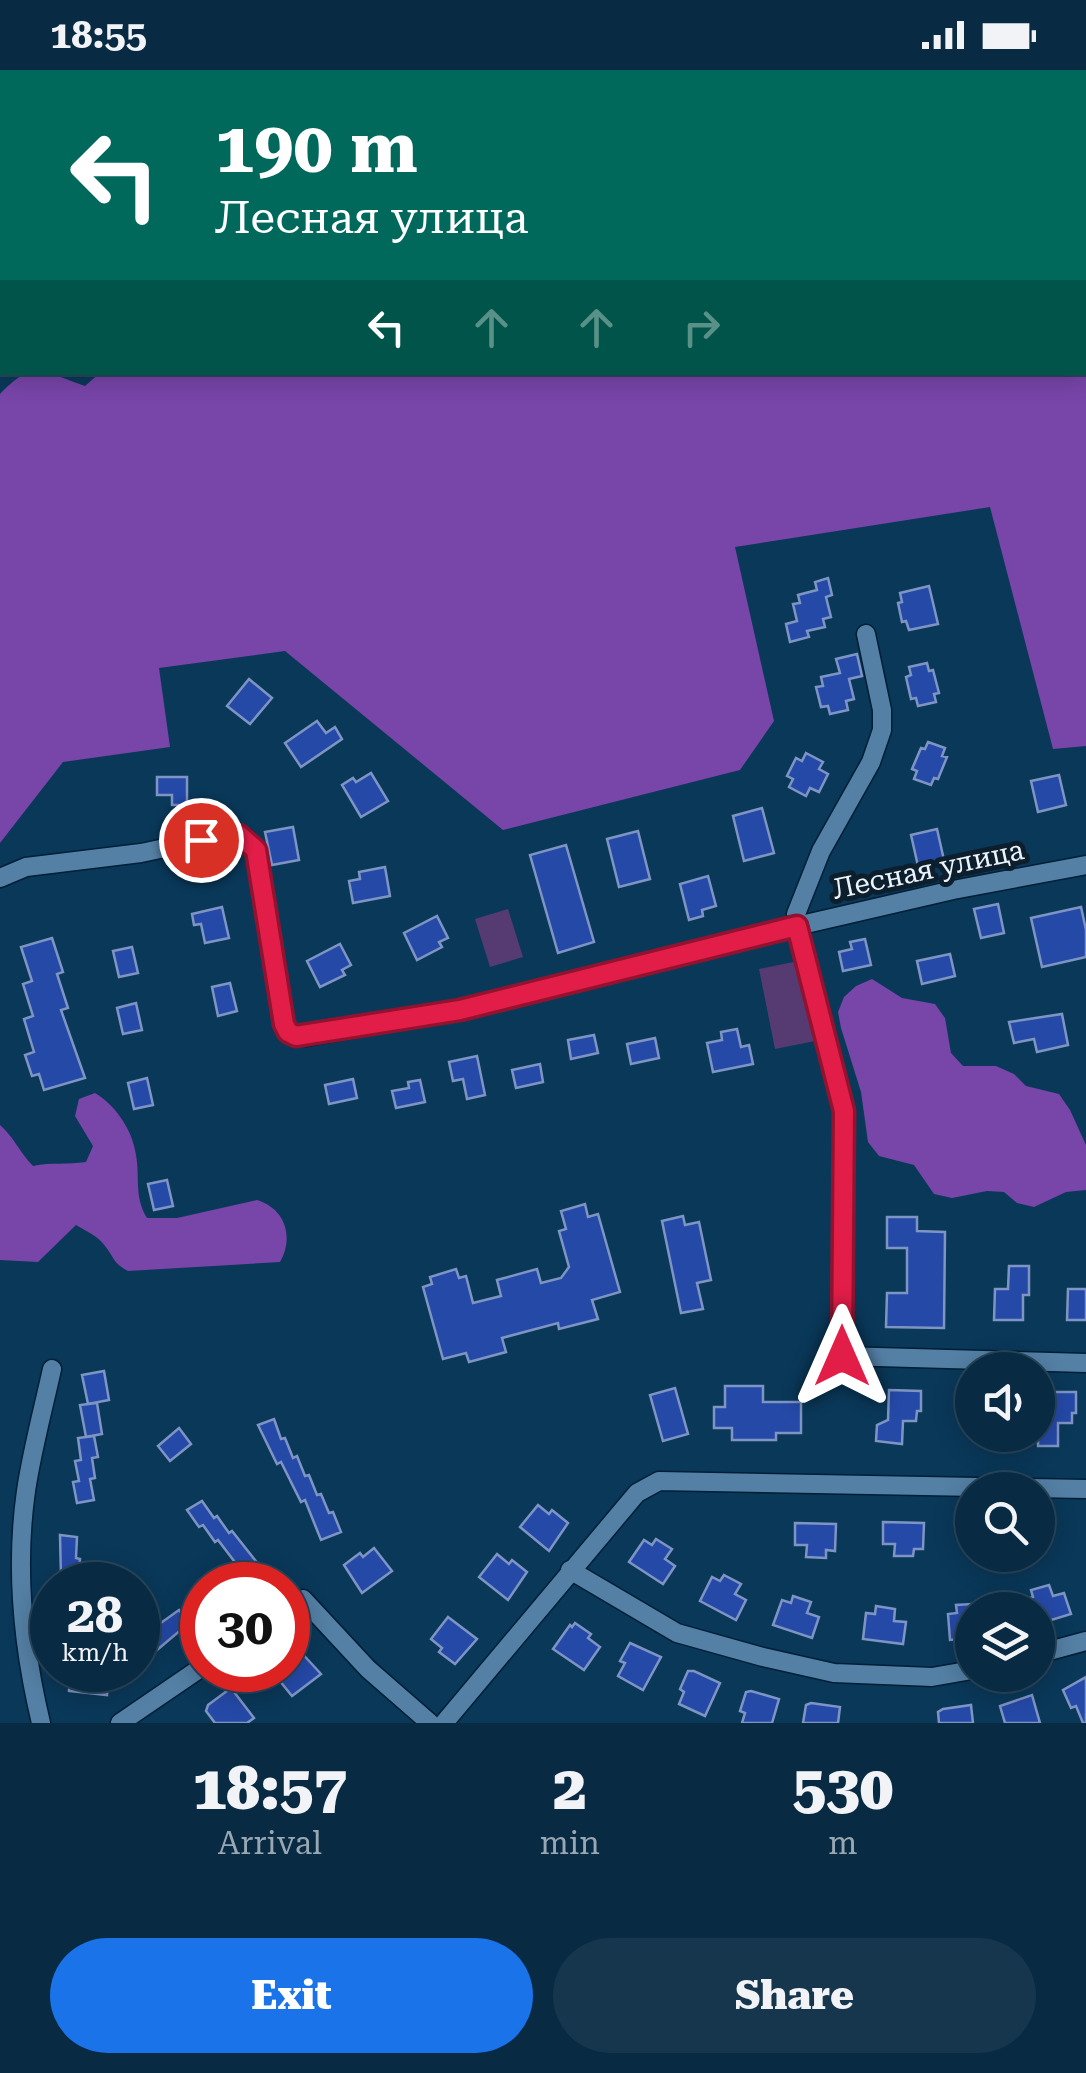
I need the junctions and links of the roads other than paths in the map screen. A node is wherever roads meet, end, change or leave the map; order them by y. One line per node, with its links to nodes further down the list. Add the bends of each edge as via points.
1 (866, 634): 4 (street, via 882,730 800,898)
2 (1086, 865): 4 (street, Лесная улица)
3 (0, 878): 4 (street, Лесная улица, via 26,866 141,854 231,834 246,838 256,850 284,1024 306,1037 460,1010)
4 (797, 926): 5 (street, via 844,1111 842,1356)
5 (1086, 1363)
6 (52, 1369): 14 (street, via 25,1496 21,1578 27,1664)
7 (1086, 1489): 8 (street, via 660,1482 637,1493)
8 (570, 1570): 12 (street, via 677,1633 762,1657 834,1673); 17 (street)
9 (310, 1618): 16 (street)
10 (1086, 1640): 11 (street)
11 (1055, 1649)
12 (955, 1673)
13 (180, 1682): 15 (street)
14 (41, 1723)
15 (120, 1723)
16 (430, 1723)
17 (444, 1723)

